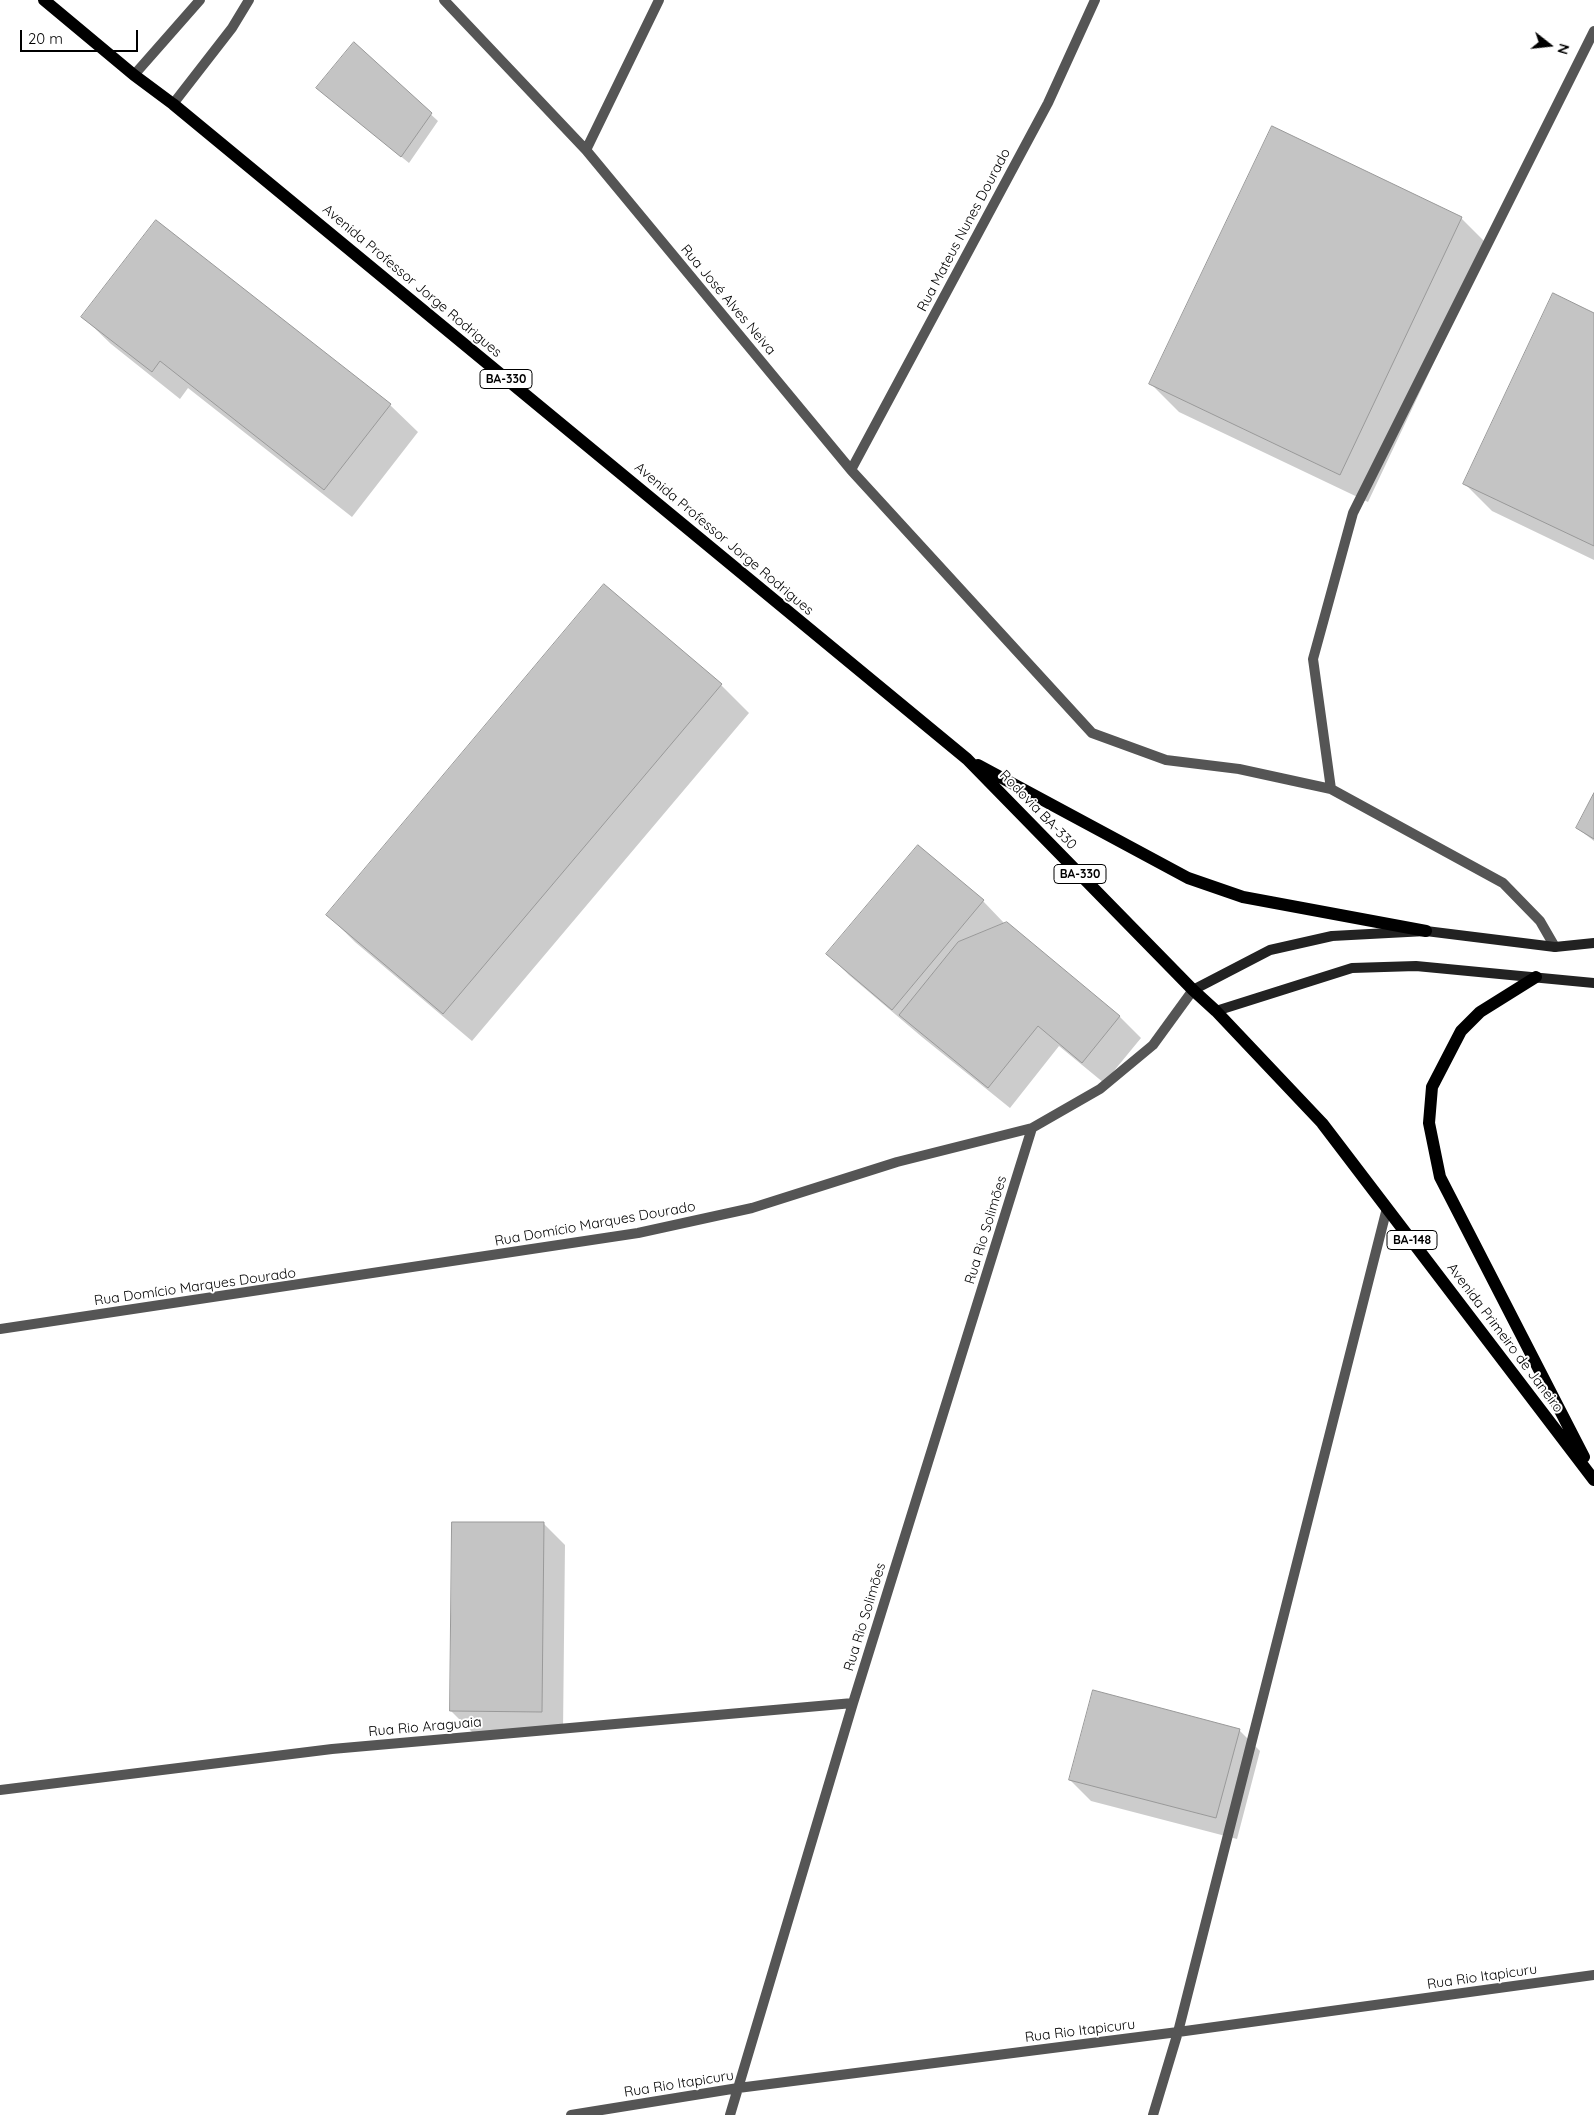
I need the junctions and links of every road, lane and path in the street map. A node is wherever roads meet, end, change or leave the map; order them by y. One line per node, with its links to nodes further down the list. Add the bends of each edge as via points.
1 (44, 0): 8 (main road, Avenida Professor Jorge Rodrigues / BA-330)
2 (200, 0): 8 (street)
3 (249, 0): 9 (street, via 232,28)
4 (444, 0): 10 (street, Rua José Alves Neiva)
5 (659, 0): 10 (street)
6 (1095, 0): 11 (street, Rua Mateus Nunes Dourado, via 1048,102)
7 (1594, 31): 13 (street, via 1353,513 1313,659)
8 (134, 75): 9 (main road, Avenida Professor Jorge Rodrigues / BA-330)
9 (173, 104): 12 (main road, Avenida Professor Jorge Rodrigues / BA-330)
10 (586, 150): 11 (street, Rua José Alves Neiva)
11 (851, 470): 13 (street, Rua José Alves Neiva, via 1092,733 1166,760 1239,769)
12 (967, 759): 14 (main road, via 1188,878 1243,897); 19 (main road, Rodovia BA-330 / BA-330)
13 (1331, 789): 16 (street, Rua José Alves Neiva, via 1503,883 1540,921)
14 (1426, 931): 16 (street); 19 (street, via 1332,936 1270,950)
15 (1594, 943): 16 (street)
16 (1555, 947)
17 (1536, 978): 18 (street); 20 (street, via 1416,966 1352,968); 24 (main road, via 1480,1012 1461,1031 1432,1087 1429,1123 1440,1178)
18 (1594, 983)
19 (1193, 990): 20 (main road, Avenida Primeiro de Janeiro / BA-148); 21 (street, Rua Domício Marques Dourado, via 1152,1045 1100,1089)
20 (1216, 1011): 22 (main road, Avenida Primeiro de Janeiro / BA-148, via 1322,1123)
21 (1032, 1128): 23 (street, Rua Domício Marques Dourado, via 897,1162 752,1208 638,1233); 25 (street, Rua Rio Solimões)
22 (1388, 1208): 24 (main road, Avenida Primeiro de Janeiro / BA-148); 28 (street)
23 (0, 1329)
24 (1594, 1478)
25 (853, 1703): 26 (street, Rua Rio Araguaia, via 332,1749); 29 (street, Rua Rio Solimões)
26 (0, 1790)
27 (1594, 1975): 28 (street, Rua Rio Itapicuru)
28 (1178, 2032): 29 (street, Rua Rio Itapicuru); 32 (street)
29 (738, 2088): 30 (street, Rua Rio Itapicuru); 31 (street, Rua Rio Solimões)
30 (571, 2115)
31 (730, 2115)
32 (1153, 2115)

